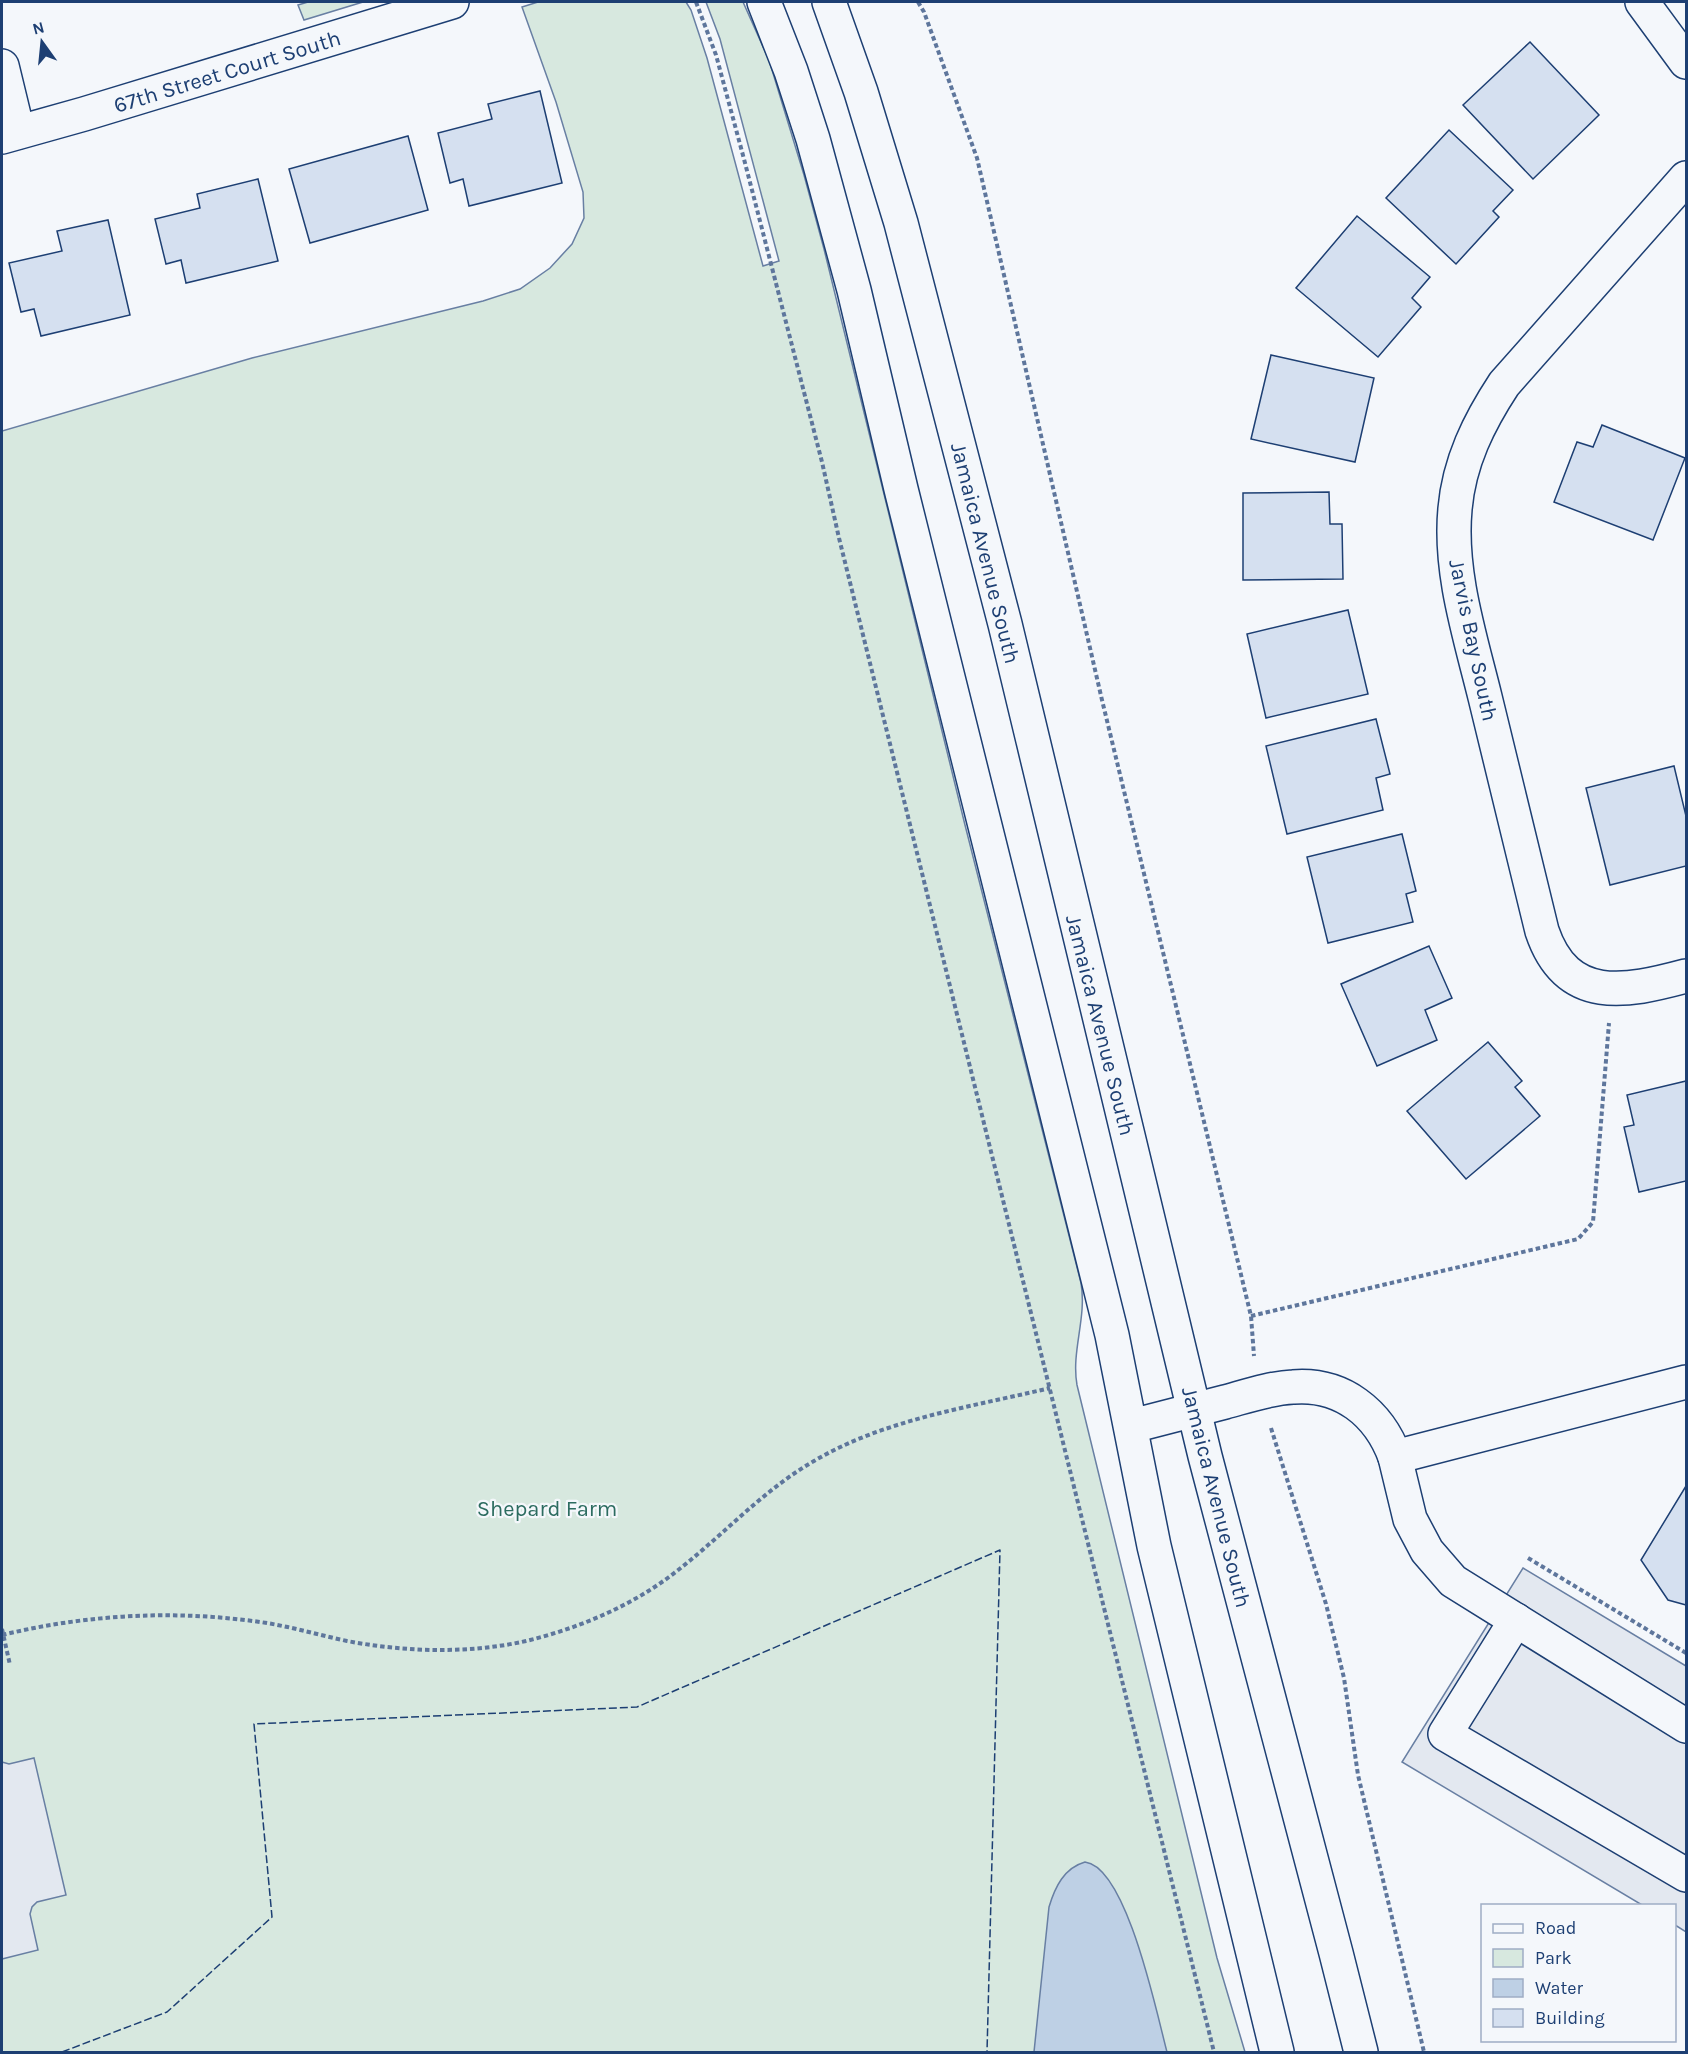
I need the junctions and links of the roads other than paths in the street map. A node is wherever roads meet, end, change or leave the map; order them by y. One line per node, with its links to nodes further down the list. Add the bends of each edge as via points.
1 (452, 2): 7 (street, 67th Street Court South)
2 (764, 2): 12 (street, via 807,120 848,267)
3 (829, 2): 11 (street, Jamaica Avenue South, via 901,224 999,601)
4 (1642, 2): 5 (street)
5 (1686, 62)
6 (2, 66): 7 (street)
7 (10, 134)
8 (1686, 178): 9 (street, Jarvis Bay South, via 1504,384 1485,413 1460,476 1454,540 1462,603 1550,951 1560,966 1598,988 1649,986)
9 (1686, 976)
10 (1686, 1382): 13 (street)
11 (1194, 1410): 12 (street); 13 (street, via 1293,1387 1334,1393 1360,1406 1377,1422); 18 (street, Jamaica Avenue South)
12 (1132, 1426): 17 (street, via 1154,1546)
13 (1395, 1457): 14 (street, via 1410,1520 1427,1551 1453,1581)
14 (1516, 1620): 15 (street); 16 (street, via 1444,1734)
15 (1686, 1726)
16 (1686, 1875)
17 (1277, 2052)
18 (1361, 2052)

